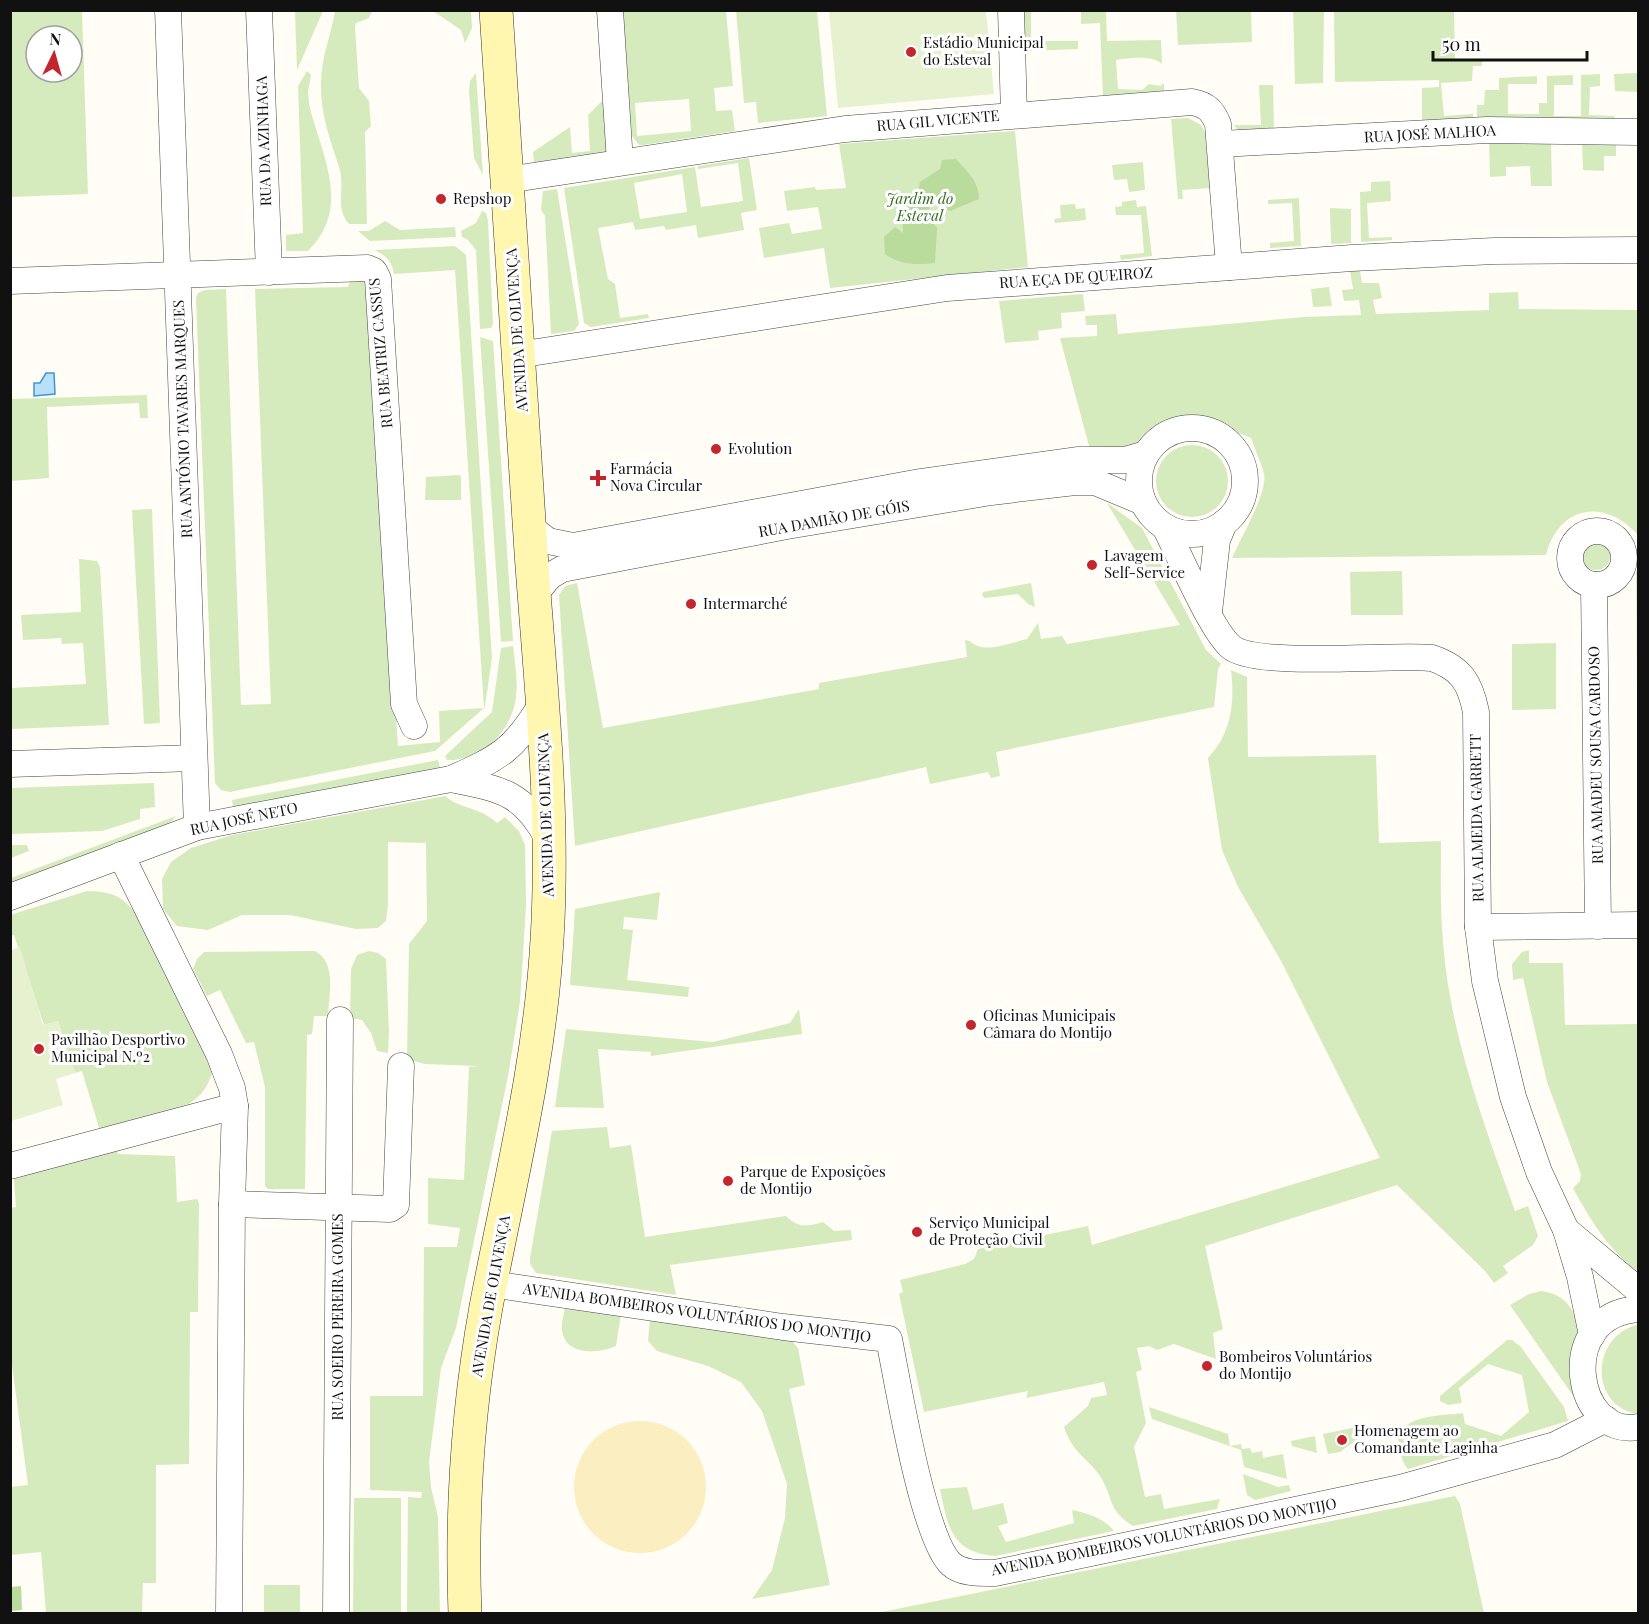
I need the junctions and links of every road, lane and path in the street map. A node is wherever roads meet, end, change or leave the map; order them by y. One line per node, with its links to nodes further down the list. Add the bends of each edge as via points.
1 (168, 10): 14 (street, RUA ANTÓNIO TAVARES MARQUES)
2 (259, 10): 13 (street, RUA DA AZINHAGA)
3 (496, 10): 10 (main road, AVENIDA DE OLIVENÇA)
4 (610, 10): 9 (street)
5 (1011, 10): 6 (street)
6 (1014, 114): 8 (street, RUA GIL VICENTE, via 1192,102 1205,105 1213,113); 9 (street, RUA GIL VICENTE, via 844,129)
7 (1638, 132): 8 (street, RUA JOSÉ MALHOA, via 1487,130)
8 (1221, 144): 12 (street, RUA GIL VICENTE)
9 (620, 162): 10 (street, RUA GIL VICENTE)
10 (507, 180): 16 (main road, AVENIDA DE OLIVENÇA)
11 (1638, 250): 12 (street, RUA EÇA DE QUEIROZ, via 1494,251)
12 (1229, 267): 16 (street, RUA EÇA DE QUEIROZ, via 947,288)
13 (269, 272): 14 (street, RUA BEATRIZ CASSUS); 26 (street, RUA BEATRIZ CASSUS, via 367,268 375,271 378,279 404,704)
14 (178, 273): 15 (street, RUA BEATRIZ CASSUS); 27 (street, RUA ANTÓNIO TAVARES MARQUES)
15 (10, 281)
16 (518, 355): 20 (main road, AVENIDA DE OLIVENÇA)
17 (1146, 454): 18 (street, via 1140,469); 19 (street, via 1157,441 1188,428 1205,430 1233,448 1242,462 1245,479 1239,503); 20 (street, RUA DAMIÃO DE GÓIS, via 1125,460 1077,460 920,483 573,546 548,541)
18 (1143, 502): 21 (street); 23 (street, RUA DAMIÃO DE GÓIS, via 1095,482 991,492 562,569 550,576)
19 (1224, 523): 21 (street, via 1195,534); 24 (street, via 1217,540)
20 (530, 527): 23 (main road, AVENIDA DE OLIVENÇA)
21 (1165, 527): 24 (street, RUA ALMEIDA GARRETT)
22 (1594, 585): 35 (street, RUA AMADEU SOUSA CARDOSO)
23 (534, 595): 25 (main road, AVENIDA DE OLIVENÇA)
24 (1209, 612): 36 (street, RUA ALMEIDA GARRETT, via 1217,632 1233,649 1243,653 1274,658 1432,658 1450,664 1465,679 1476,712)
25 (541, 705): 29 (street, RUA JOSÉ NETO, via 512,746); 31 (main road, AVENIDA DE OLIVENÇA)
26 (414, 726)
27 (194, 758): 28 (street); 30 (street, RUA ANTÓNIO TAVARES MARQUES)
28 (10, 764)
29 (452, 779): 30 (street, RUA JOSÉ NETO); 31 (street, RUA JOSÉ NETO, via 490,787 520,800 536,816)
30 (197, 827): 32 (street, RUA JOSÉ NETO)
31 (548, 839): 44 (main road, AVENIDA DE OLIVENÇA, via 548,937 536,1055)
32 (122, 855): 33 (street, RUA JOSÉ NETO); 39 (street, via 219,1054)
33 (10, 897)
34 (1638, 925): 35 (street)
35 (1598, 926): 36 (street)
36 (1478, 927): 43 (street, RUA ALMEIDA GARRETT, via 1496,1036 1513,1098 1539,1172)
37 (340, 1020): 42 (street, RUA SOEIRO PEREIRA GOMES)
38 (401, 1066): 42 (street, via 396,1205 390,1209)
39 (235, 1106): 40 (street); 41 (street)
40 (10, 1166)
41 (232, 1204): 42 (street); 50 (street)
42 (339, 1209): 51 (street, RUA SOEIRO PEREIRA GOMES)
43 (1566, 1230): 45 (street, RUA ALMEIDA GARRETT); 47 (street, RUA ALMEIDA GARRETT)
44 (491, 1284): 48 (street, AVENIDA BOMBEIROS VOLUNTÁRIOS DO MONTIJO, via 889,1339 927,1514 939,1549 952,1566 972,1573 995,1573 1388,1491 1555,1445); 52 (main road, AVENIDA DE OLIVENÇA, via 470,1438)
45 (1638, 1290)
46 (1638, 1309): 47 (street, via 1618,1313)
47 (1592, 1335): 48 (street, via 1581,1371 1589,1397)
48 (1606, 1419): 49 (street)
49 (1636, 1433)
50 (229, 1614)
51 (336, 1614)
52 (465, 1614)

